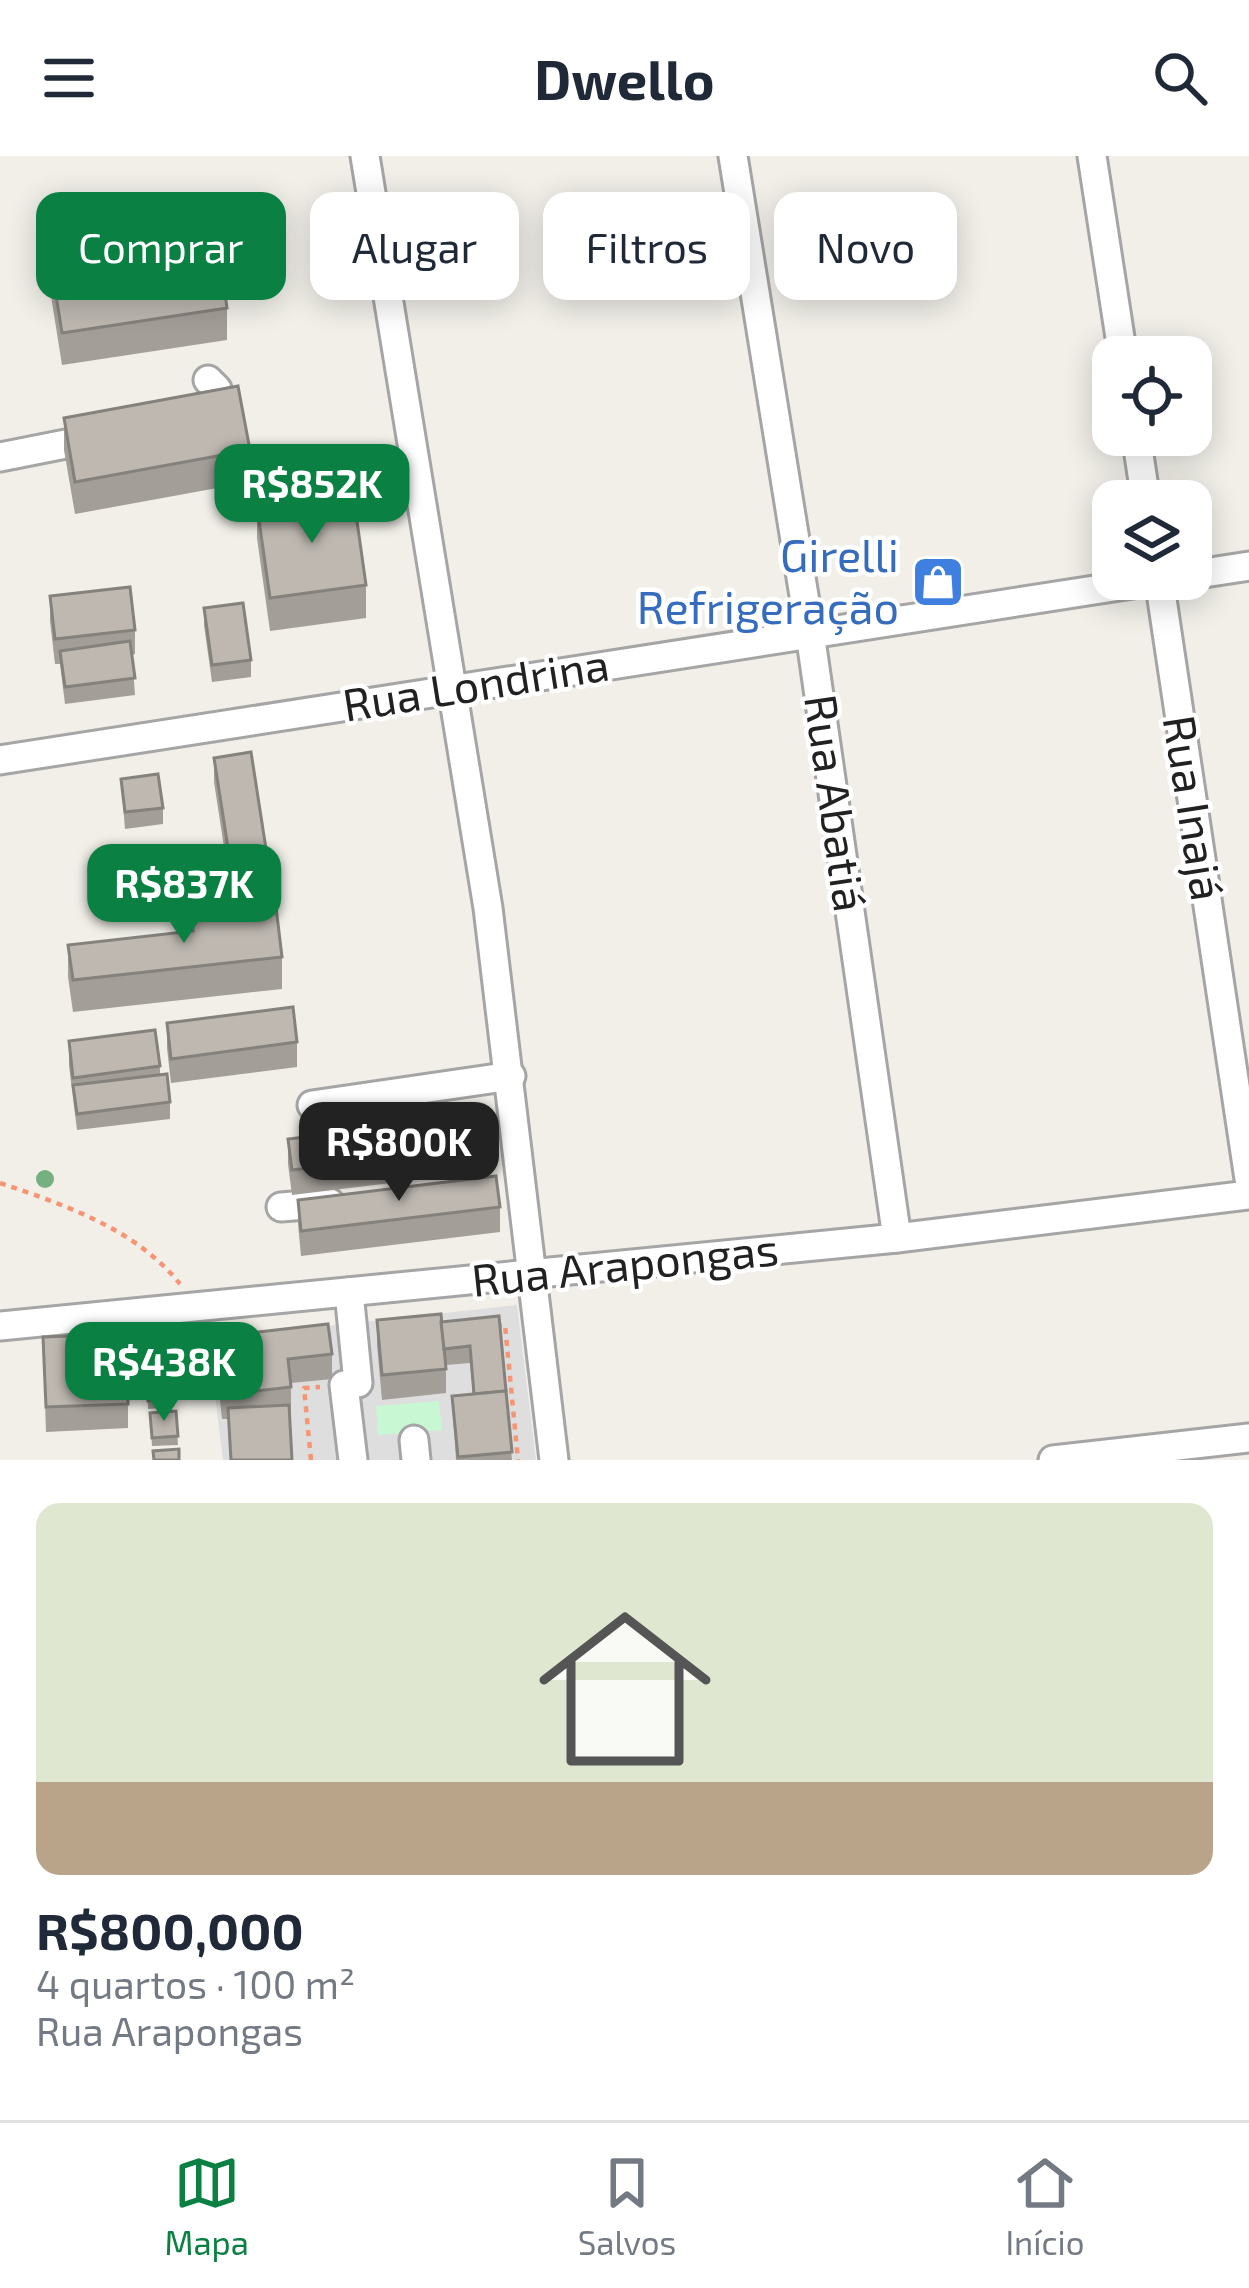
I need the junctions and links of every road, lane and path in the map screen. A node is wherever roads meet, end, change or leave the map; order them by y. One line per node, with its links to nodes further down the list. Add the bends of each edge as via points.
1 (365, 156): 14 (street)
2 (733, 156): 13 (street, Rua Abatiá)
3 (1092, 156): 4 (street)
4 (1121, 336)
5 (208, 380): 6 (street, via 219,405)
6 (177, 422)
7 (134, 430): 8 (street)
8 (0, 457)
9 (1249, 566): 10 (street)
10 (1212, 572)
11 (1092, 590): 13 (street, Rua Londrina)
12 (1164, 600): 18 (street, Rua Inajá)
13 (810, 633): 14 (street, Rua Londrina); 25 (street, Rua Abatiá)
14 (453, 688): 15 (street, Rua Londrina); 16 (street)
15 (0, 760)
16 (511, 1076): 17 (street); 20 (street)
17 (312, 1106)
18 (1249, 1179)
19 (0, 1183): 28 (path, via 73,1208 159,1258)
20 (523, 1184): 21 (street); 26 (street)
21 (483, 1187)
22 (1249, 1195): 25 (street, Rua Arapongas)
23 (348, 1201): 24 (street)
24 (281, 1208)
25 (897, 1238): 26 (street, Rua Arapongas)
26 (534, 1274): 27 (street, Rua Arapongas); 36 (street)
27 (349, 1292): 28 (street, Rua Arapongas); 31 (street, via 358,1383)
28 (199, 1307): 29 (street, Rua Arapongas)
29 (0, 1326)
30 (483, 1328): 35 (path, via 505,1325)
31 (344, 1384): 33 (path, via 304,1388); 34 (street)
32 (1249, 1438): 37 (street)
33 (311, 1460)
34 (353, 1460)
35 (518, 1460)
36 (554, 1460)
37 (1053, 1460)

